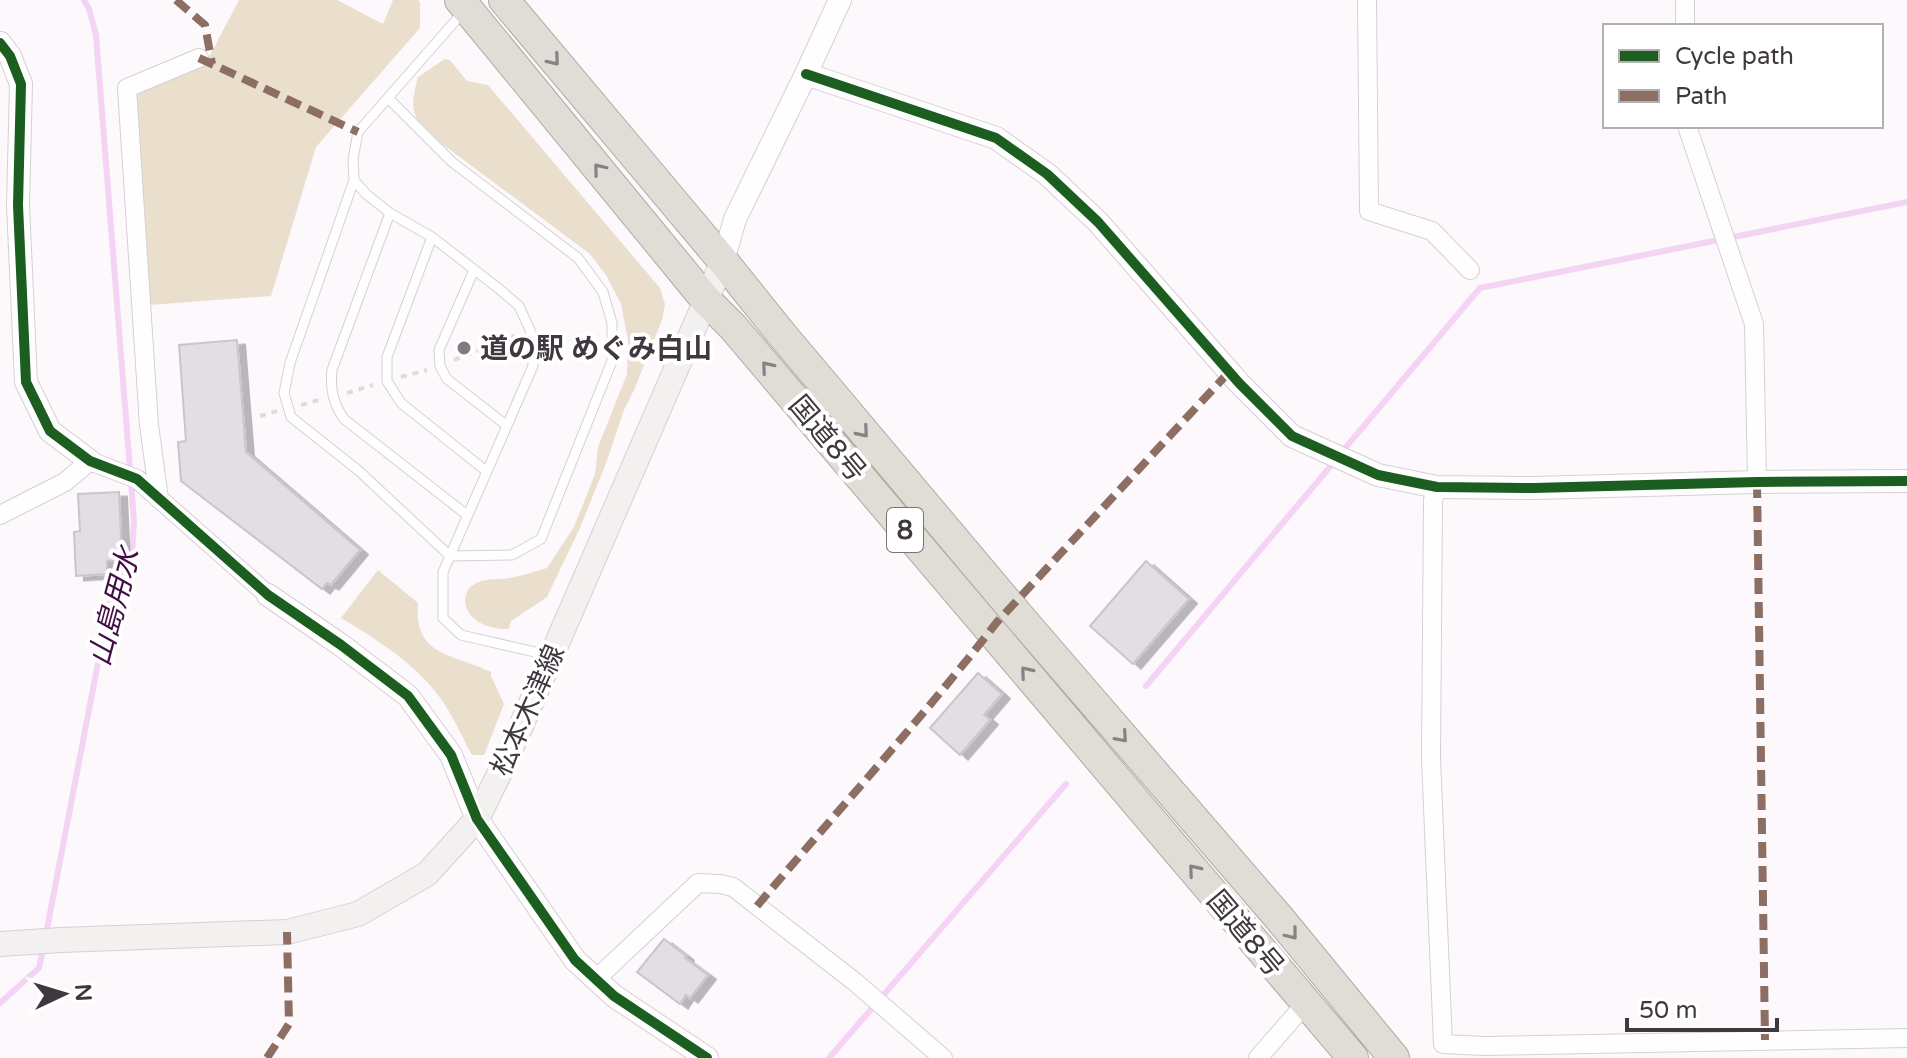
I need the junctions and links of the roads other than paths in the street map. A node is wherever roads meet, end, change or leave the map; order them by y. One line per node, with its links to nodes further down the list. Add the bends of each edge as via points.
1 (504, 0): 15 (highway, 国道8号 / 8, one-way to 15)
2 (840, 0): 9 (street)
3 (1367, 0): 17 (street, via 1369,211 1432,231)
4 (1685, 0): 6 (street)
5 (463, 4): 10 (lane); 18 (highway, 国道8号 / 8, one-way to 5)
6 (1685, 24)
7 (0, 43): 20 (street, via 21,84 18,205 26,382 50,431)
8 (199, 58): 25 (street, via 127,88 149,425)
9 (806, 74): 15 (street, via 735,219); 24 (street, via 996,138 1047,174 1098,222 1292,436 1378,475)
10 (388, 98): 12 (lane, via 358,132); 28 (lane, via 452,162 578,258 603,292 612,323 612,361 541,539 512,555)
11 (1688, 128): 23 (street, via 1754,324)
12 (354, 180): 13 (lane); 28 (lane, via 284,393 291,417 359,471)
13 (390, 213): 14 (lane); 27 (lane, via 332,370 333,397 344,419)
14 (432, 237): 16 (lane); 21 (lane, via 387,357 387,381 401,403)
15 (723, 261): 18 (main road, 松本木津線); 41 (highway, 国道8号 / 8, one-way to 41)
16 (474, 270): 19 (lane, via 519,306 530,330 533,366); 19 (lane, via 439,350 440,366 447,379)
17 (1470, 270)
18 (706, 300): 30 (main road, 松本木津線); 34 (highway, 国道8号 / 8, one-way to 18)
19 (506, 425): 21 (lane)
20 (90, 461): 25 (street, via 128,476); 26 (street, via 65,482)
21 (486, 471): 27 (lane)
22 (1907, 481): 23 (street)
23 (1757, 482): 24 (street)
24 (1437, 487): 36 (street, via 1431,759 1443,1044)
25 (159, 499): 29 (street)
26 (0, 515)
27 (467, 515): 28 (lane)
28 (450, 556): 30 (lane, via 443,572 443,618 461,635)
29 (268, 595): 31 (street, via 408,696 451,755)
30 (552, 656): 31 (main road, 松本木津線)
31 (477, 819): 32 (main road, 松本木津線, via 427,874 358,914 287,932); 33 (street, via 575,960)
32 (0, 944)
33 (596, 979): 37 (street); 38 (street, via 698,883 720,884 733,887)
34 (1306, 1003): 39 (street); 40 (highway, 国道8号 / 8)
35 (1907, 1038): 36 (street)
36 (1764, 1049)
37 (707, 1058)
38 (943, 1058)
39 (1258, 1058)
40 (1353, 1058)
41 (1394, 1058)

